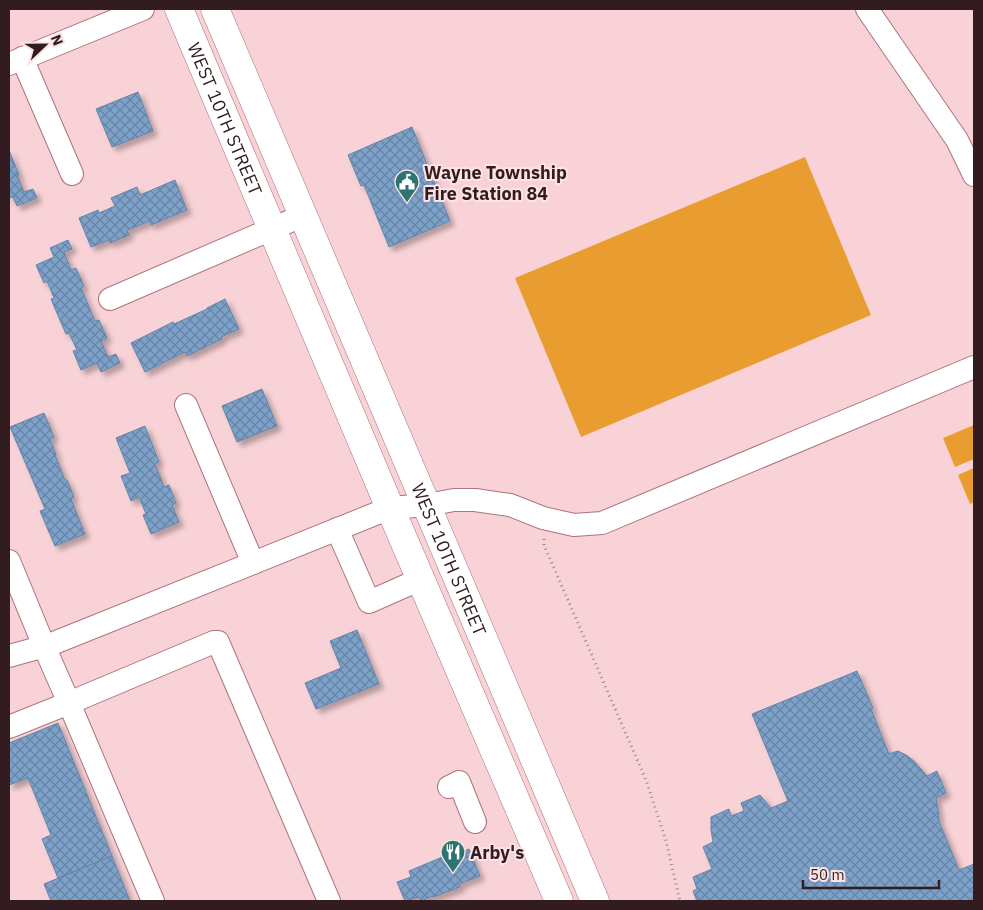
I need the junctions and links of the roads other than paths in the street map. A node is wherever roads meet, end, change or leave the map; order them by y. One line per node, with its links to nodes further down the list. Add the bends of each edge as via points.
1 (143, 9): 5 (street)
2 (179, 9): 10 (main road, WEST 10TH STREET)
3 (216, 9): 9 (main road, WEST 10TH STREET)
4 (867, 9): 6 (street)
5 (15, 61): 7 (street)
6 (966, 137): 8 (street)
7 (72, 174)
8 (974, 175)
9 (304, 215): 10 (street); 14 (main road, WEST 10TH STREET)
10 (271, 228): 11 (street); 15 (main road, WEST 10TH STREET)
11 (110, 299)
12 (974, 367): 14 (street, via 602,523 574,525 543,518 510,505 475,500)
13 (186, 405): 18 (street)
14 (428, 505): 15 (street); 29 (main road, WEST 10TH STREET)
15 (390, 508): 16 (street); 19 (main road, WEST 10TH STREET)
16 (337, 529): 18 (street); 19 (street, via 368,602)
17 (9, 561): 20 (street)
18 (253, 563): 20 (street)
19 (421, 579): 28 (main road, WEST 10TH STREET)
20 (44, 646): 21 (street); 22 (street)
21 (9, 656)
22 (69, 703): 23 (street); 26 (street); 27 (street, via 218,642)
23 (9, 727)
24 (450, 787): 25 (street, via 459,782)
25 (475, 822)
26 (153, 901)
27 (329, 901)
28 (559, 901)
29 (595, 901)

